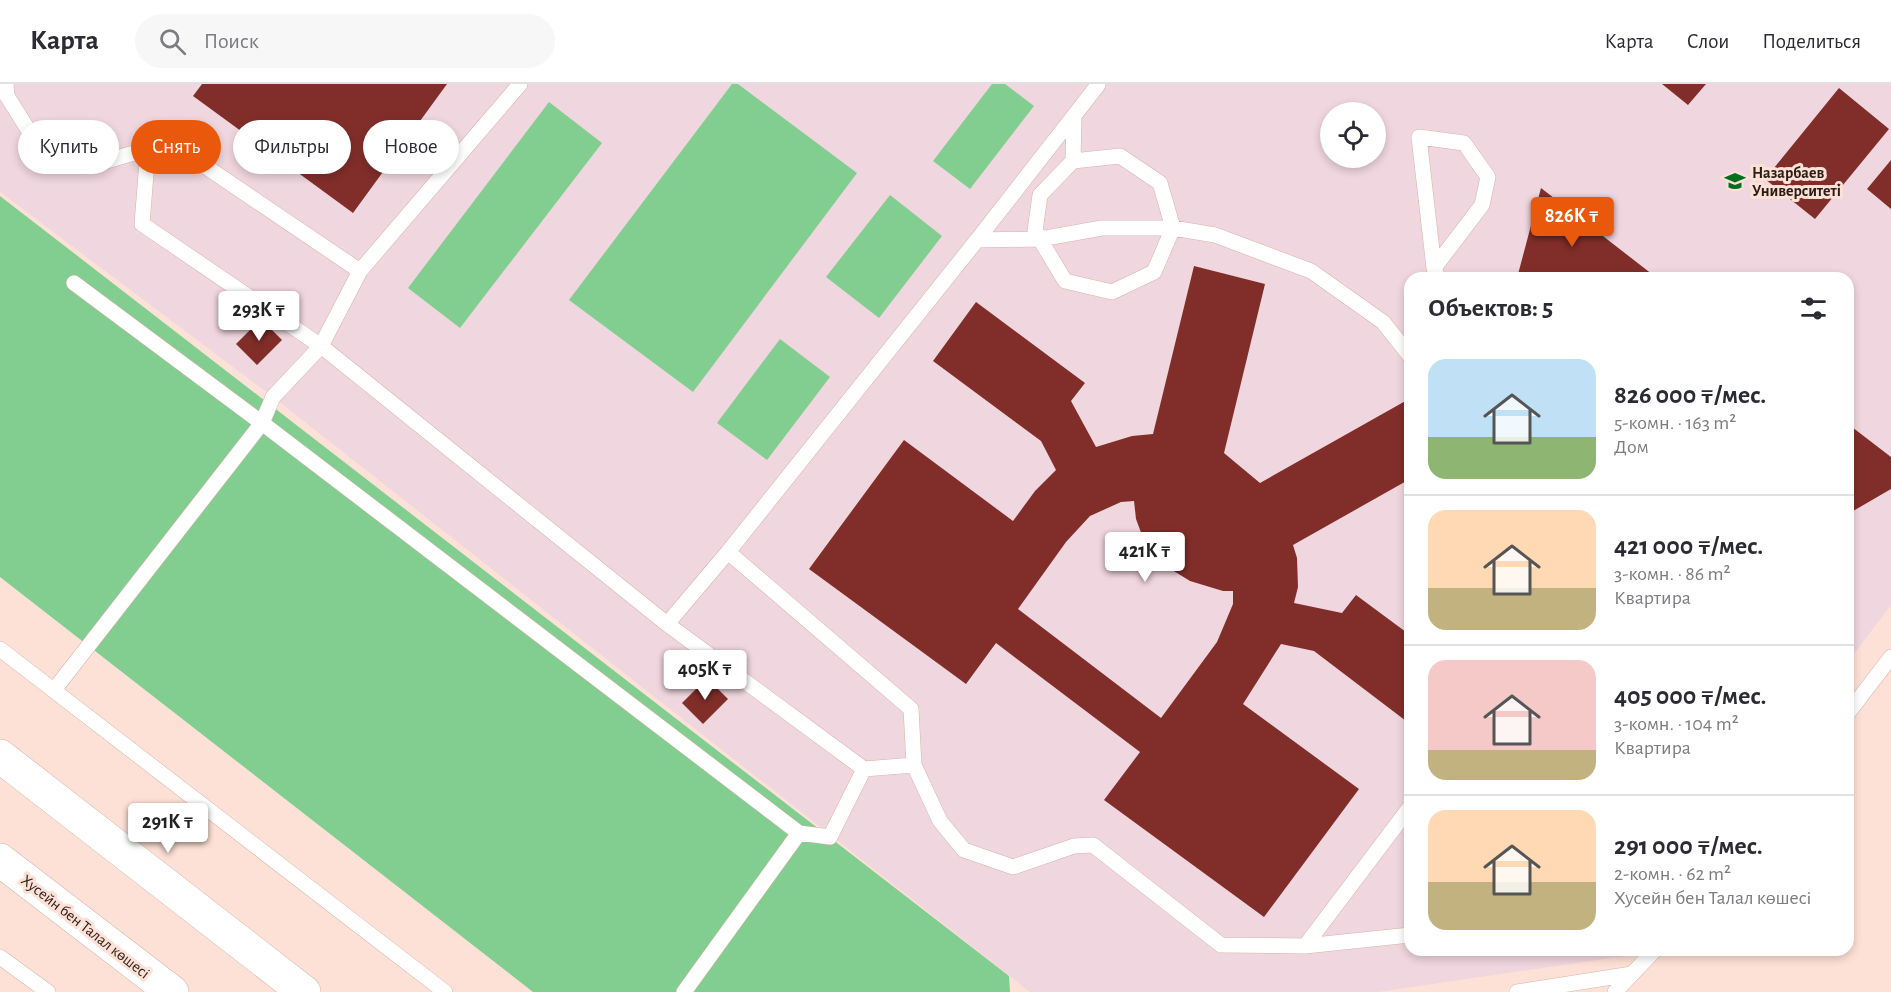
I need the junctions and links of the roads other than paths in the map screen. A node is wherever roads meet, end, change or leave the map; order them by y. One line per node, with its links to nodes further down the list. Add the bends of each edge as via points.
1 (6, 84): 5 (lane, via 7,96 34,138 64,157 103,162)
2 (520, 84): 12 (lane)
3 (1098, 85): 4 (lane)
4 (1074, 116): 6 (lane); 11 (lane)
5 (131, 154)
6 (1073, 161): 9 (lane, via 1120,156 1140,169 1160,183); 10 (lane, via 1040,195 1035,231)
7 (146, 174): 16 (lane, via 142,224)
8 (217, 174): 12 (lane)
9 (1173, 228): 10 (lane, via 1102,228); 10 (lane, via 1154,272 1112,292 1065,281); 17 (lane, via 1215,235 1311,271 1383,322)
10 (1040, 239): 11 (lane)
11 (977, 240): 19 (lane)
12 (360, 271): 16 (lane)
13 (1436, 272): 14 (lane, via 1419,137 1464,143 1488,177 1482,205)
14 (1437, 272)
15 (74, 283): 18 (lane)
16 (321, 346): 18 (lane, via 273,397); 20 (lane)
17 (1404, 348)
18 (262, 423): 23 (lane); 29 (lane)
19 (729, 552): 20 (lane); 26 (lane, via 911,709)
20 (667, 624): 27 (lane)
21 (0, 649): 23 (lane)
22 (1891, 657): 24 (lane)
23 (54, 690): 39 (lane)
24 (1854, 705)
25 (0, 756): 38 (street)
26 (914, 765): 27 (lane); 32 (lane, via 940,820 964,850 1013,867 1074,846 1093,845 1221,945)
27 (864, 769): 29 (lane, via 830,837)
28 (1404, 815): 32 (lane)
29 (799, 833): 40 (lane)
30 (0, 860): 37 (street, Хусейн бен Талал көшесі)
31 (1404, 936): 32 (lane)
32 (1305, 946)
33 (1649, 956): 35 (lane)
34 (0, 957): 36 (lane)
35 (1632, 974): 41 (lane); 42 (lane)
36 (48, 992)
37 (172, 992)
38 (304, 992)
39 (445, 992)
40 (684, 992)
41 (1517, 992)
42 (1615, 992)

